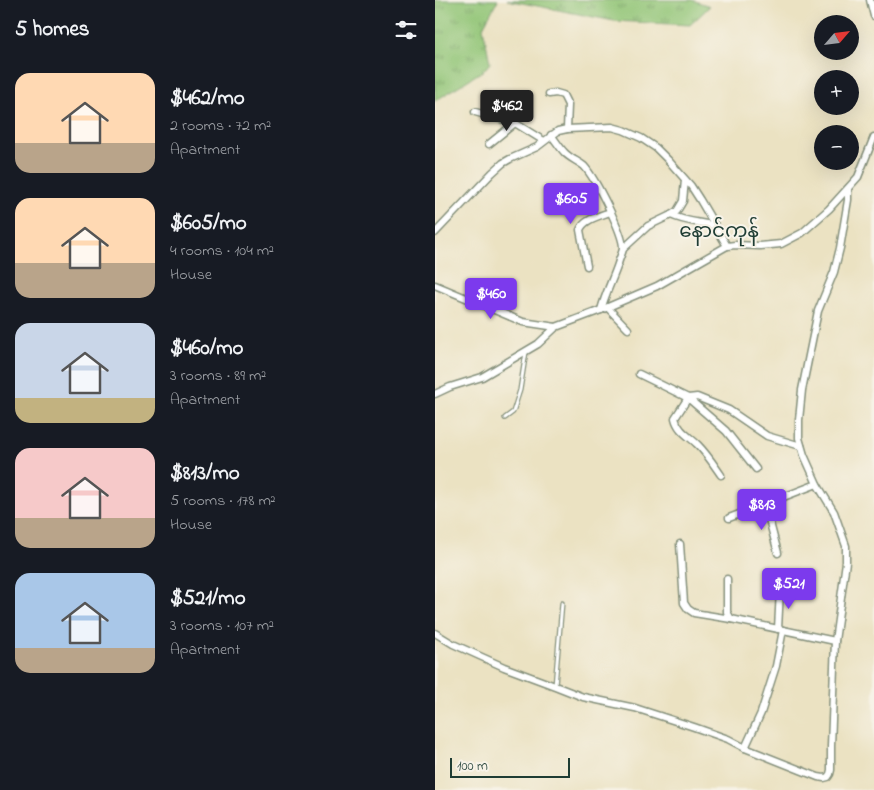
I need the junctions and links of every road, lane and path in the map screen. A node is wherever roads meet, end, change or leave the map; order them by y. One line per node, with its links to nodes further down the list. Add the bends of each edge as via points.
1 (870, 0): 2 (street)
2 (874, 16)
3 (549, 94): 6 (street, via 563,95 568,105)
4 (475, 112): 5 (street)
5 (515, 123): 9 (street); 10 (street)
6 (567, 129): 7 (street); 11 (street, via 612,127 623,130 656,148)
7 (551, 135): 9 (street); 13 (street, via 564,152 591,176)
8 (874, 137): 12 (street, via 858,177)
9 (543, 140): 16 (street, via 503,163)
10 (489, 144)
11 (685, 180): 14 (street, via 683,201); 15 (street)
12 (848, 188): 17 (street, via 802,233 781,244); 29 (street, via 840,248 818,311 803,381 799,420)
13 (610, 212): 18 (street); 19 (street, via 582,225 580,230)
14 (671, 215): 15 (street); 18 (street, via 648,226)
15 (715, 226): 17 (street)
16 (435, 233)
17 (727, 246): 21 (street, via 657,286)
18 (623, 249): 21 (street, via 604,297)
19 (587, 266)
20 (435, 285): 22 (street, via 523,322)
21 (604, 309): 22 (street); 23 (street)
22 (556, 327): 24 (street)
23 (627, 329)
24 (526, 351): 26 (street, via 482,377); 28 (lane, via 520,390 513,412)
25 (639, 374): 27 (street)
26 (435, 394)
27 (688, 398): 29 (street, via 697,397 729,410 767,436); 30 (street, via 726,431); 31 (street, via 675,418 676,425 699,446)
28 (505, 418)
29 (801, 446): 32 (street)
30 (756, 469)
31 (721, 475)
32 (817, 484): 33 (street); 43 (street, via 834,512 846,546)
33 (765, 504): 34 (street); 36 (street)
34 (729, 518)
35 (681, 544): 40 (street, via 684,603 688,609 694,613)
36 (778, 553)
37 (727, 579): 40 (street, via 727,612)
38 (780, 590): 41 (street)
39 (562, 603): 44 (lane)
40 (731, 619): 41 (street)
41 (780, 629): 43 (street); 45 (street, via 776,666 761,713)
42 (435, 633): 44 (street, via 504,667)
43 (835, 641): 45 (street, via 828,777 818,777)
44 (555, 686): 45 (street, via 583,697 635,708 728,739)
45 (745, 748)

